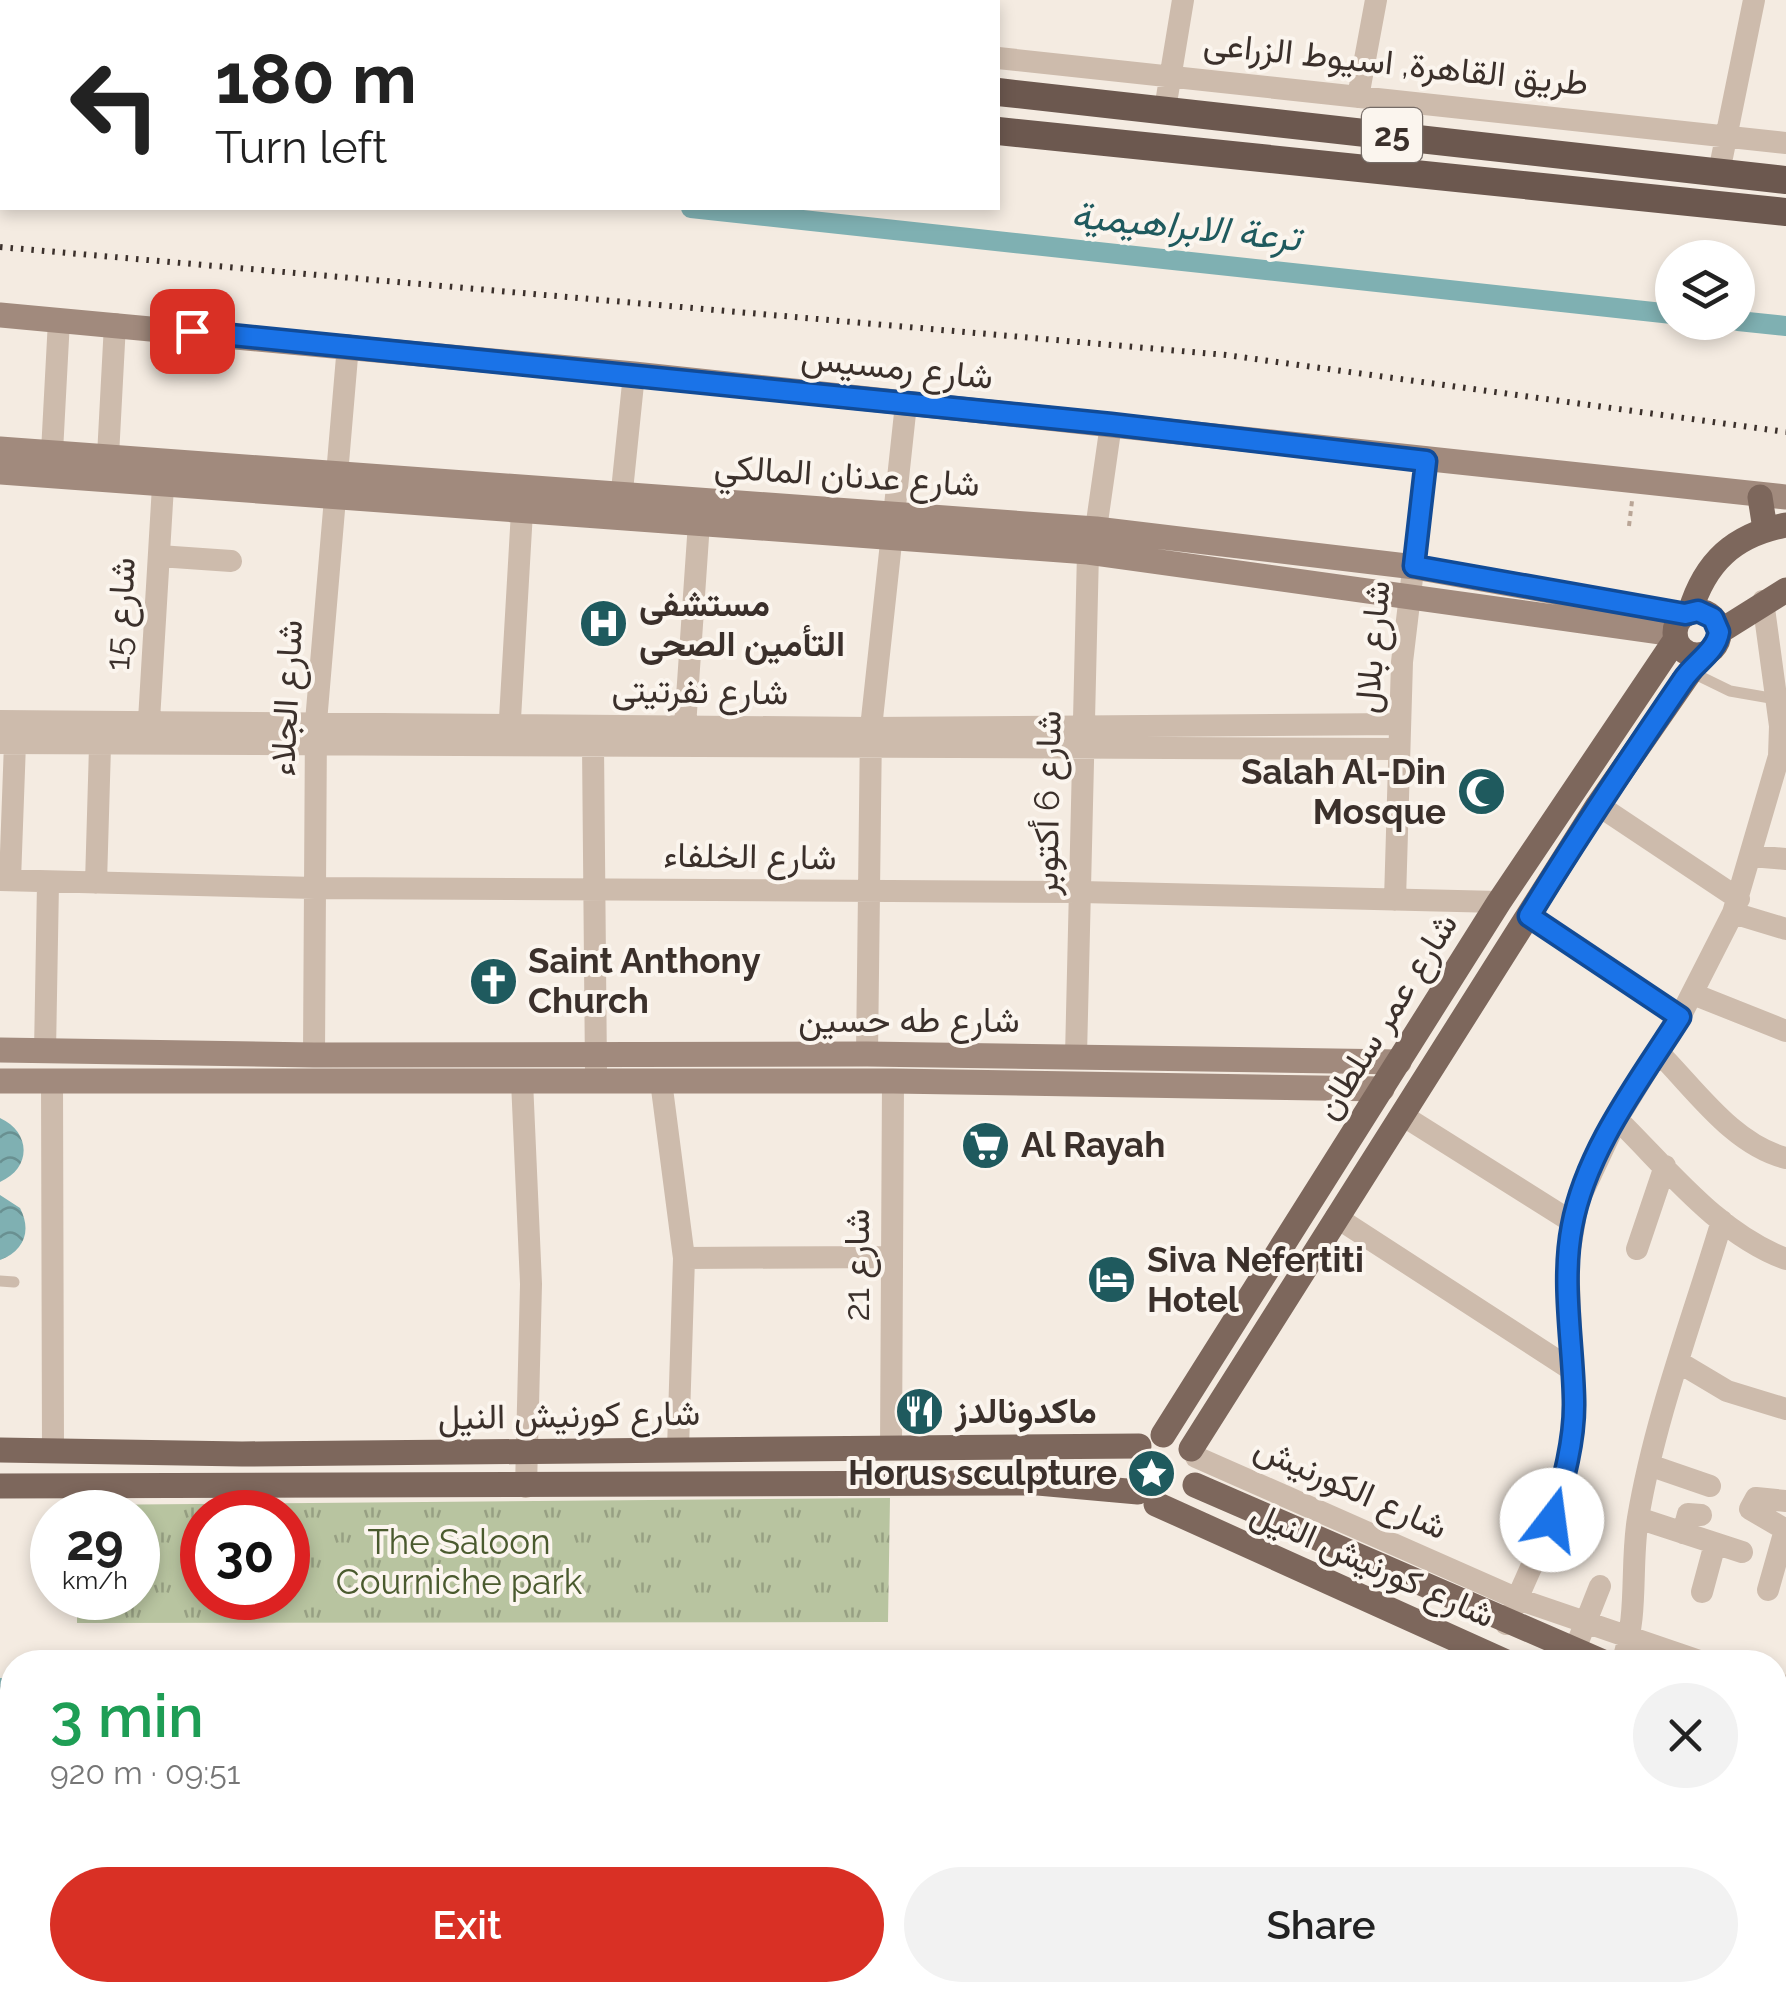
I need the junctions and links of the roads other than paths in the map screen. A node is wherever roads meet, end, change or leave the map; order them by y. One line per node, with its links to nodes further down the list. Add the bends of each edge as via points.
1 (1182, 0): 5 (street)
2 (1376, 0): 7 (street)
3 (1754, 0): 10 (street)
4 (1000, 58): 5 (street, طريق القاهرة, اسيوط الزراعى)
5 (1168, 76): 7 (street, طريق القاهرة, اسيوط الزراعى); 8 (street)
6 (1000, 92): 8 (highway, طريق القاهرة, اسيوط الزراعى / 25)
7 (1358, 98): 10 (street, طريق القاهرة, اسيوط الزراعى)
8 (1154, 108): 12 (highway); 13 (highway, طريق القاهرة, اسيوط الزراعى / 25)
9 (1000, 130): 12 (highway, 25)
10 (1726, 136): 11 (street, طريق القاهرة, اسيوط الزراعى); 13 (street)
11 (1786, 143)
12 (1138, 147): 15 (highway, 25)
13 (1719, 172): 14 (highway, طريق القاهرة, اسيوط الزراعى / 25)
14 (1786, 180)
15 (1786, 212)
16 (0, 315): 17 (main road, شارع رمسيس)
17 (59, 320): 18 (main road, شارع رمسيس); 24 (street)
18 (114, 324): 19 (main road, شارع رمسيس); 25 (street)
19 (348, 345): 20 (main road, شارع رمسيس); 29 (street, شارع الجلاء)
20 (634, 374): 21 (main road, شارع رمسيس); 32 (street)
21 (906, 404): 22 (main road, شارع رمسيس); 34 (street)
22 (1111, 424): 26 (main road, شارع رمسيس); 36 (street, شارع 6 أكتوبر)
23 (0, 449): 24 (main road, شارع عدنان المالكي)
24 (52, 452): 25 (main road, شارع عدنان المالكي)
25 (108, 456): 29 (main road, شارع عدنان المالكي)
26 (1426, 461): 30 (main road, شارع رمسيس); 39 (street, شارع بلال)
27 (0, 472): 28 (main road, شارع عدنان المالكي)
28 (163, 486): 29 (main road, شارع عدنان المالكي); 37 (street, شارع 15)
29 (337, 488): 31 (main road, شارع عدنان المالكي); 49 (street, شارع الجلاء)
30 (1780, 497): 35 (main road)
31 (523, 501): 32 (main road, شارع عدنان المالكي); 50 (street)
32 (621, 507): 33 (main road, شارع عدنان المالكي)
33 (700, 512): 34 (main road, شارع عدنان المالكي); 51 (street)
34 (891, 523): 36 (main road, شارع عدنان المالكي); 53 (street)
35 (1776, 527): 42 (main road, شارع عمر سلطان, via 1746,536 1714,561)
36 (1092, 541): 39 (main road, شارع عدنان المالكي); 40 (main road, شارع عدنان المالكي); 52 (street, شارع 6 أكتوبر)
37 (159, 556): 38 (street); 47 (street, شارع 15)
38 (231, 561)
39 (1414, 566): 40 (street, شارع بلال); 42 (main road, شارع عدنان المالكي)
40 (1411, 594): 42 (main road, شارع عدنان المالكي); 48 (street, شارع بلال)
41 (1774, 595): 43 (main road, شارع عمر سلطان); 45 (street)
42 (1681, 625): 43 (main road, via 1713,618); 44 (main road); 70 (main road, شارع عمر سلطان)
43 (1719, 632): 44 (main road, شارع عمر سلطان, via 1715,647)
44 (1695, 663): 45 (lane, via 1730,691); 59 (main road, شارع عمر سلطان)
45 (1776, 699): 60 (street, via 1781,746)
46 (0, 721): 47 (street, شارع نفرتيتى)
47 (149, 722): 49 (street, شارع نفرتيتى); 57 (street, شارع 15)
48 (1399, 724): 52 (street, شارع نفرتيتى); 58 (street, شارع بلال)
49 (316, 733): 50 (street, شارع نفرتيتى); 57 (street, شارع نفرتيتى); 65 (street, شارع الجلاء)
50 (509, 734): 51 (street, شارع نفرتيتى); 55 (street, شارع نفرتيتى)
51 (684, 737): 53 (street, شارع نفرتيتى); 55 (street, شارع نفرتيتى)
52 (1084, 737): 53 (street, شارع نفرتيتى); 58 (street, شارع نفرتيتى); 68 (street, شارع 6 أكتوبر)
53 (871, 739): 67 (street)
54 (7, 743): 56 (street, شارع نفرتيتى); 62 (street)
55 (592, 745): 66 (street)
56 (100, 746): 57 (street, شارع نفرتيتى); 64 (street)
57 (148, 746)
58 (1398, 749): 69 (street, شارع بلال)
59 (1598, 805): 71 (street); 72 (main road, شارع عمر سلطان)
60 (1751, 856): 61 (street); 71 (street)
61 (1786, 859)
62 (5, 880): 63 (street, شارع الخلفاء)
63 (48, 882): 64 (street, شارع الخلفاء); 78 (street)
64 (96, 883): 65 (street, شارع الخلفاء)
65 (315, 888): 66 (street, شارع الخلفاء); 82 (street, شارع الجلاء)
66 (594, 889): 67 (street, شارع الخلفاء); 81 (street)
67 (866, 892): 68 (street, شارع الخلفاء); 80 (street)
68 (1080, 892): 69 (street, شارع الخلفاء); 83 (street, شارع 6 أكتوبر)
69 (1395, 900): 70 (street, شارع الخلفاء)
70 (1499, 902): 85 (main road, شارع عمر سلطان)
71 (1736, 906): 73 (street); 74 (street)
72 (1529, 916): 75 (street); 94 (main road, شارع عمر سلطان)
73 (1786, 929)
74 (1693, 994): 75 (street); 76 (street)
75 (1680, 1017): 79 (street)
76 (1785, 1022)
77 (0, 1050): 78 (main road, شارع طه حسين)
78 (45, 1052): 82 (main road, شارع طه حسين)
79 (1658, 1052): 95 (street); 96 (street, via 1742,1136)
80 (867, 1054): 81 (main road, شارع طه حسين); 83 (main road, شارع طه حسين)
81 (596, 1055): 82 (main road, شارع طه حسين); 89 (street)
82 (314, 1056)
83 (1076, 1056): 84 (main road, شارع طه حسين)
84 (1352, 1062): 85 (main road, شارع طه حسين); 92 (main road, via 1360,1076)
85 (1398, 1062): 93 (main road, شارع عمر سلطان)
86 (0, 1081): 87 (main road, شارع طه حسين)
87 (52, 1081): 88 (main road, شارع طه حسين); 115 (street)
88 (522, 1081): 89 (main road, شارع طه حسين); 116 (street, via 531,1284)
89 (596, 1081): 90 (main road, شارع طه حسين)
90 (661, 1081): 91 (main road, شارع طه حسين); 103 (street)
91 (892, 1082): 92 (main road, شارع طه حسين); 102 (street, شارع 21)
92 (1352, 1088): 93 (main road, شارع طه حسين)
93 (1382, 1089): 110 (main road, شارع عمر سلطان)
94 (1402, 1115): 98 (main road, شارع عمر سلطان); 100 (street)
95 (1616, 1119): 97 (street); 100 (street)
96 (1786, 1158)
97 (1665, 1166): 99 (street); 101 (street)
98 (1336, 1218): 108 (street); 117 (main road, شارع عمر سلطان)
99 (1722, 1221): 104 (street); 107 (street)
100 (1572, 1222): 108 (street)
101 (1637, 1249)
102 (892, 1257): 103 (street); 112 (street, شارع 21)
103 (684, 1258): 113 (street)
104 (1786, 1259)
105 (0, 1281): 106 (lane)
106 (14, 1282)
107 (1680, 1363): 109 (street, via 1727,1391); 118 (street)
108 (1572, 1370): 134 (street, via 1563,1482)
109 (1786, 1409)
110 (1164, 1435): 111 (main road); 117 (main road)
111 (1139, 1446): 112 (main road, شارع كورنيش النيل); 123 (main road, via 1130,1469)
112 (891, 1448): 113 (main road, شارع كورنيش النيل)
113 (678, 1449): 116 (main road, شارع كورنيش النيل)
114 (0, 1450): 115 (main road, شارع كورنيش النيل)
115 (53, 1450): 116 (main road, شارع كورنيش النيل)
116 (526, 1451): 122 (street)
117 (1194, 1452): 119 (main road); 134 (street, شارع الكورنيش)
118 (1650, 1465): 121 (street); 126 (street)
119 (1195, 1484): 123 (main road, via 1183,1498); 135 (main road, شارع كورنيش النيل)
120 (0, 1486): 122 (main road, شارع كورنيش النيل)
121 (1710, 1486)
122 (526, 1487): 123 (main road, شارع كورنيش النيل, via 1038,1482)
123 (1147, 1498): 138 (main road, شارع كورنيش النيل)
124 (1786, 1502): 127 (street, via 1756,1498 1750,1509)
125 (1701, 1515): 128 (street, via 1688,1514)
126 (1638, 1518): 128 (street); 137 (street)
127 (1786, 1530): 132 (street)
128 (1683, 1533): 129 (street)
129 (1715, 1544): 130 (street); 133 (street)
130 (1742, 1552)
131 (1600, 1586): 136 (street)
132 (1768, 1590)
133 (1702, 1592)
134 (1518, 1600): 135 (street); 136 (street, شارع الكورنيش)
135 (1506, 1624): 139 (main road, شارع كورنيش النيل)
136 (1584, 1626): 137 (street, شارع الكورنيش); 140 (street)
137 (1630, 1639): 141 (street); 142 (street, شارع الكورنيش)
138 (1480, 1650)
139 (1571, 1650)
140 (1574, 1650)
141 (1626, 1650)
142 (1664, 1650)

